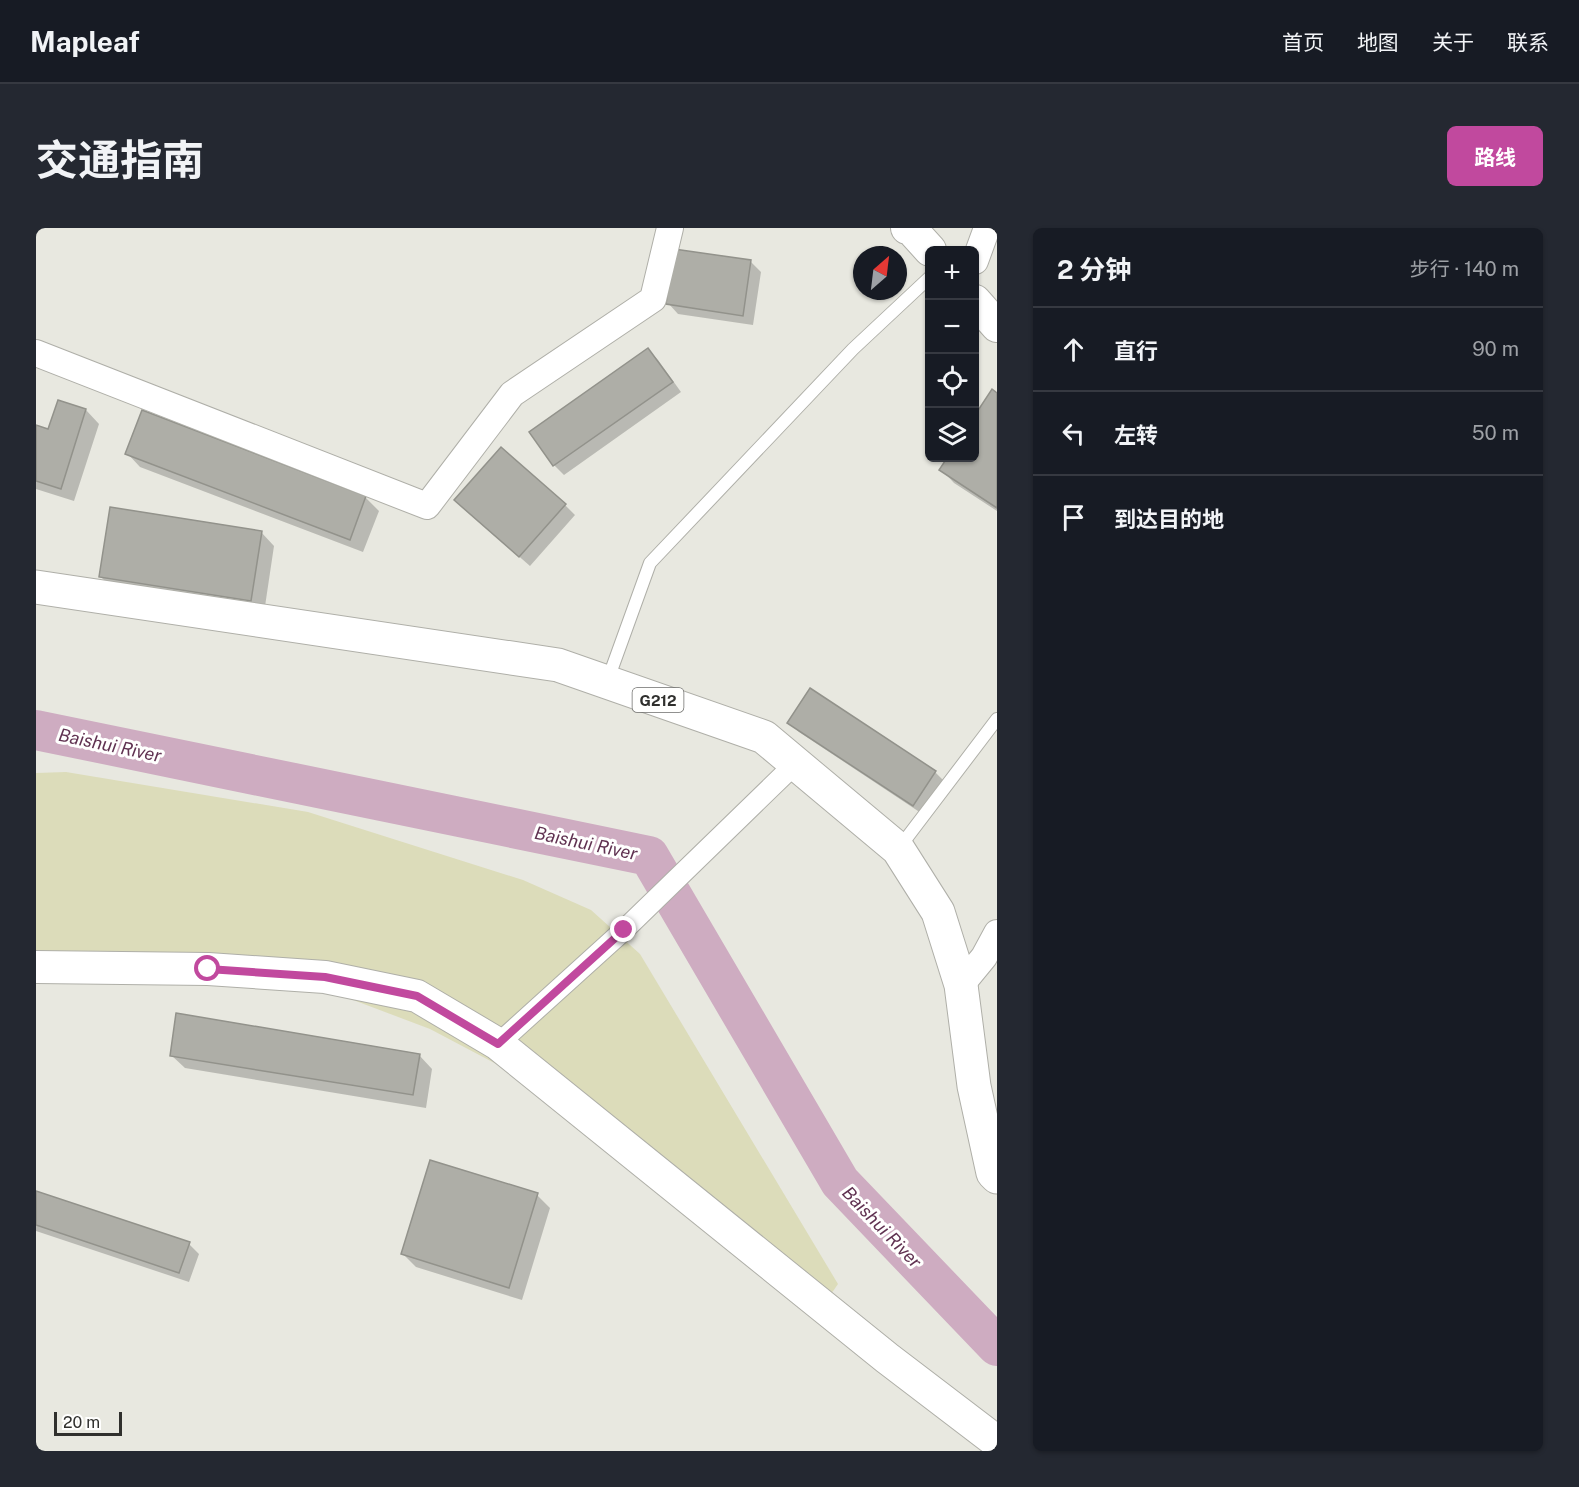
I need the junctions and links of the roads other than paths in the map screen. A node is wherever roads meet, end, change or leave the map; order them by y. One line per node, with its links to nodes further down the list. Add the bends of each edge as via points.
1 (670, 228): 9 (street, via 653,299 512,394 427,506)
2 (907, 228): 4 (street)
3 (987, 228): 5 (street)
4 (926, 246)
5 (979, 250)
6 (925, 282): 11 (lane, via 853,349 650,563)
7 (979, 306): 8 (street)
8 (997, 326)
9 (36, 353)
10 (36, 587): 11 (highway, G212, via 558,665)
11 (607, 682): 13 (highway, G212, via 764,737)
12 (997, 720): 14 (lane)
13 (787, 772): 14 (highway, G212); 18 (street, via 624,930)
14 (898, 849): 17 (highway, G212, via 938,912)
15 (997, 933): 17 (street)
16 (36, 967): 18 (street, via 208,969 325,977 417,996)
17 (961, 985): 19 (highway, G212, via 974,1086)
18 (498, 1044): 20 (street)
19 (997, 1177)
20 (997, 1442)

